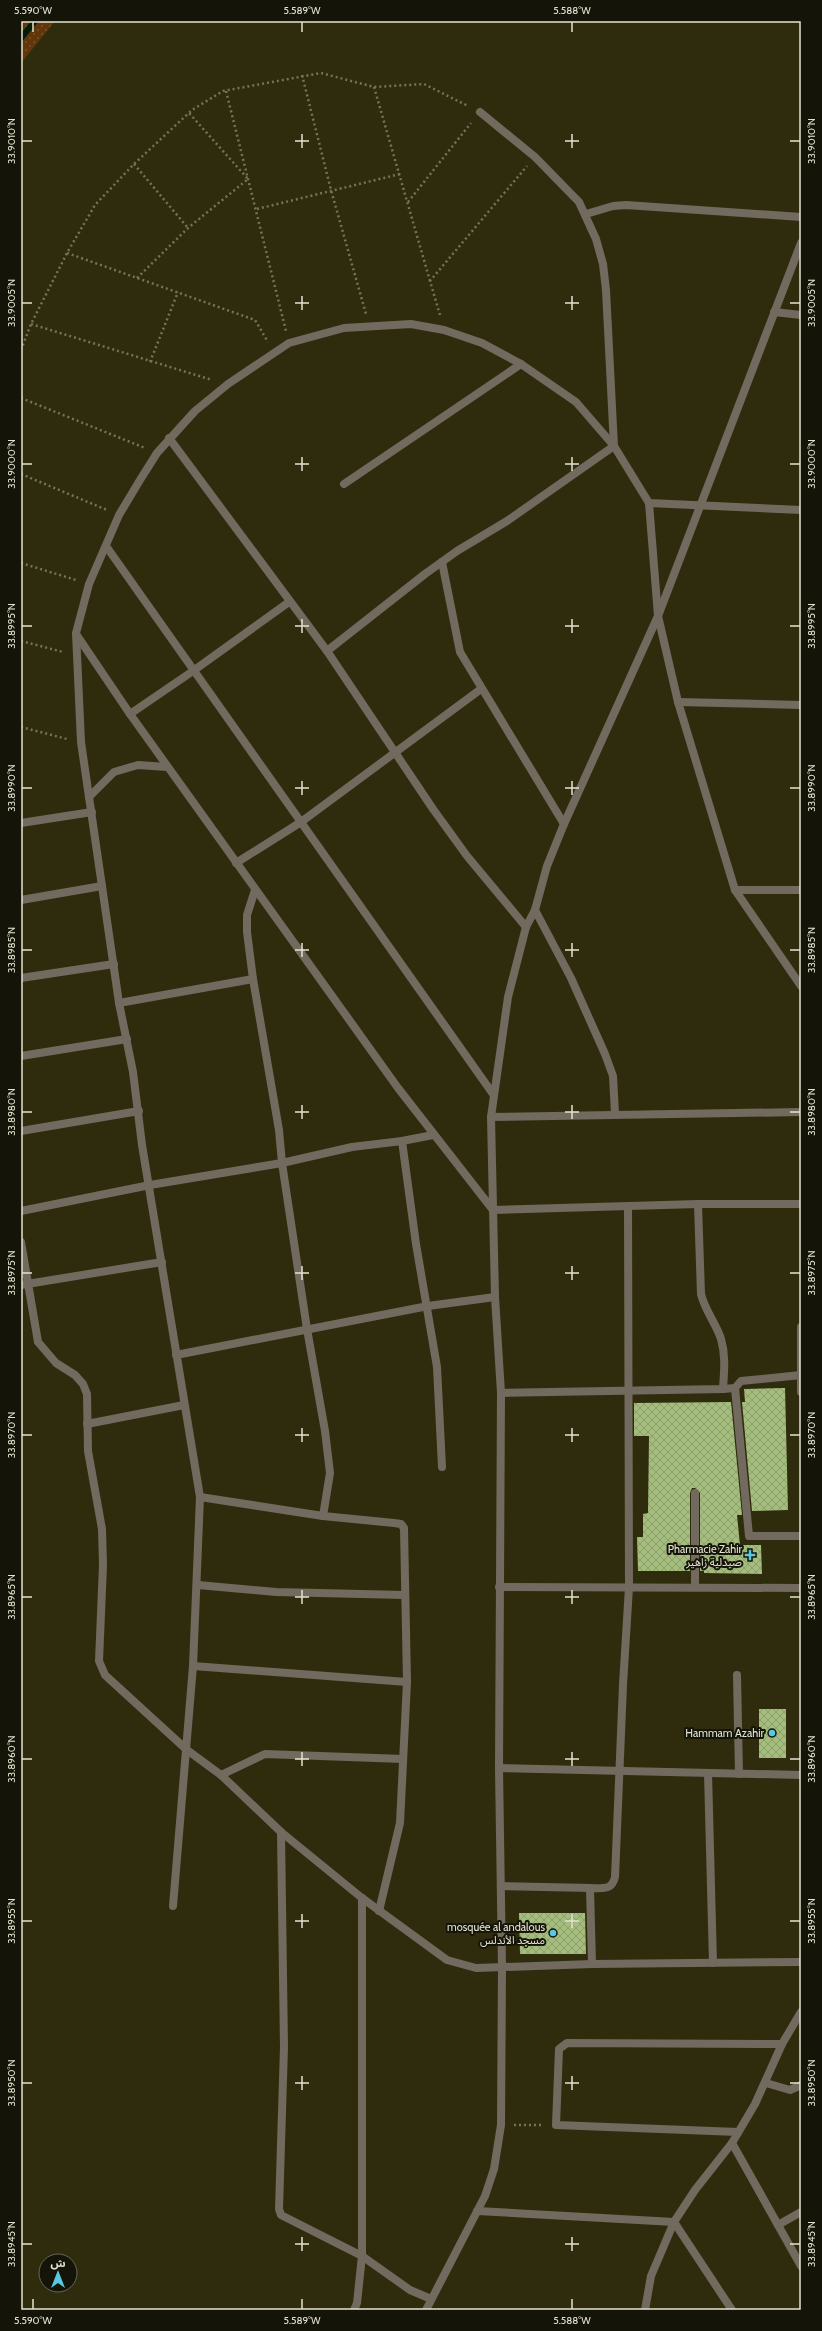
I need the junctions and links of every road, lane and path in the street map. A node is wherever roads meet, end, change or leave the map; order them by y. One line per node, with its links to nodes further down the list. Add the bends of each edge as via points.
1 (302, 75): 2 (path, via 321,73); 3 (path); 10 (path)
2 (374, 87): 4 (path, via 424,84); 8 (path)
3 (226, 90): 5 (path); 9 (path)
4 (480, 112): 6 (street); 11 (path)
5 (189, 113): 7 (path); 9 (path)
6 (535, 157): 13 (street, via 579,202); 19 (path)
7 (134, 164): 15 (path); 17 (path, via 95,205)
8 (400, 174): 10 (path); 11 (path)
9 (248, 179): 12 (path); 15 (path)
10 (330, 190): 12 (path); 24 (path)
11 (408, 202): 19 (path)
12 (257, 209): 26 (path)
13 (586, 214): 14 (street, via 612,206 626,205); 34 (street, via 604,270)
14 (801, 217)
15 (188, 228): 18 (path)
16 (801, 243): 21 (street)
17 (66, 253): 18 (path); 23 (path)
18 (137, 278): 20 (path)
19 (430, 282): 25 (path)
20 (178, 292): 28 (path, via 255,320); 29 (path)
21 (774, 312): 22 (street); 39 (street)
22 (801, 315)
23 (31, 324): 27 (path); 29 (path)
24 (369, 325): 25 (street, via 411,324); 26 (street, via 344,328)
25 (444, 330): 30 (street, via 482,343)
26 (289, 343): 28 (street)
27 (21, 350)
28 (275, 353): 31 (street)
29 (150, 362): 31 (path)
30 (521, 364): 34 (street, via 576,402); 37 (street)
31 (228, 384): 33 (street, via 195,411)
32 (21, 398): 35 (path)
33 (169, 438): 35 (street); 46 (street)
34 (614, 446): 38 (street); 44 (street, via 507,521)
35 (157, 453): 41 (street)
36 (21, 474): 41 (path)
37 (344, 484)
38 (649, 502): 39 (street); 47 (street)
39 (701, 504): 40 (street); 47 (street)
40 (801, 510)
41 (119, 514): 42 (street)
42 (106, 546): 45 (street); 52 (street)
43 (21, 562): 45 (path)
44 (442, 562): 50 (street, via 390,599); 53 (street, via 460,652)
45 (90, 584): 48 (street)
46 (290, 602): 50 (street); 52 (street)
47 (658, 616): 54 (street); 65 (street)
48 (76, 633): 51 (street); 56 (street)
49 (21, 642): 51 (path)
50 (327, 651): 59 (street)
51 (77, 655): 58 (street)
52 (193, 672): 56 (street); 63 (street)
53 (481, 689): 59 (street); 65 (street)
54 (678, 702): 55 (street); 69 (street)
55 (801, 705)
56 (130, 714): 60 (street)
57 (21, 727): 58 (path)
58 (81, 742): 61 (street)
59 (396, 754): 63 (street); 73 (street, via 466,856)
60 (168, 767): 61 (street, via 138,765 114,772); 66 (street)
61 (89, 797): 62 (street)
62 (92, 812): 64 (street); 67 (street)
63 (301, 822): 66 (street); 81 (street)
64 (21, 823)
65 (564, 824): 72 (street)
66 (236, 863): 68 (street)
67 (102, 886): 71 (street); 74 (street)
68 (255, 890): 76 (street, via 247,915); 87 (street)
69 (735, 890): 70 (street); 77 (street)
70 (801, 890)
71 (21, 900)
72 (534, 910): 73 (street); 84 (street, via 571,978 605,1054 612,1076)
73 (526, 927): 81 (street, via 508,997)
74 (114, 964): 75 (street); 78 (street)
75 (21, 978)
76 (253, 979): 78 (street); 89 (street, via 279,1130)
77 (800, 981)
78 (119, 1003): 79 (street)
79 (127, 1040): 80 (street); 82 (street)
80 (21, 1056)
81 (493, 1094): 85 (street)
82 (139, 1111): 86 (street); 90 (street)
83 (801, 1112): 84 (street)
84 (615, 1114): 85 (street)
85 (491, 1118): 94 (street)
86 (21, 1131)
87 (433, 1135): 88 (street); 94 (street)
88 (402, 1141): 89 (street, via 352,1147); 100 (street, via 416,1244)
89 (282, 1163): 90 (street); 102 (street)
90 (150, 1186): 95 (street); 97 (street)
91 (698, 1204): 92 (street); 93 (street); 106 (street, via 701,1294 704,1308 721,1338 725,1358)
92 (801, 1204)
93 (628, 1206): 94 (street); 107 (street)
94 (493, 1210): 99 (street)
95 (21, 1211)
96 (21, 1242): 98 (street)
97 (162, 1262): 98 (street); 103 (street)
98 (24, 1284): 111 (street, via 38,1342 56,1364 75,1375 83,1384 87,1394)
99 (495, 1297): 100 (street); 109 (street)
100 (428, 1306): 102 (street); 112 (street, via 437,1367)
101 (801, 1327): 104 (street)
102 (307, 1329): 103 (street); 115 (street, via 330,1473)
103 (176, 1355): 110 (street)
104 (801, 1375): 105 (street, via 741,1381); 108 (street)
105 (735, 1388): 106 (street); 116 (street, via 749,1536)
106 (723, 1389): 107 (street)
107 (628, 1392): 109 (street); 119 (street)
108 (801, 1392)
109 (501, 1393): 118 (street)
110 (184, 1405): 111 (street); 114 (street)
111 (87, 1424): 126 (street, via 88,1451 102,1528 100,1668 105,1676)
112 (442, 1467)
113 (695, 1493): 120 (street)
114 (200, 1498): 115 (street); 117 (street)
115 (323, 1516): 122 (street, via 401,1524 404,1531)
116 (801, 1536)
117 (198, 1585): 122 (street, via 276,1592); 123 (street)
118 (499, 1587): 119 (street); 128 (street)
119 (629, 1587): 120 (street); 129 (street)
120 (695, 1587): 121 (street)
121 (801, 1588)
122 (405, 1595): 125 (street)
123 (193, 1666): 125 (street); 126 (street)
124 (737, 1676): 132 (street)
125 (407, 1682): 127 (street)
126 (187, 1750): 131 (street); 138 (street)
127 (403, 1759): 131 (street, via 265,1754); 139 (street, via 400,1823)
128 (499, 1768): 129 (street); 135 (street)
129 (619, 1771): 130 (street); 136 (street, via 615,1877 608,1888)
130 (708, 1773): 132 (street); 141 (street)
131 (221, 1774): 134 (street)
132 (739, 1774): 133 (street)
133 (801, 1775)
134 (281, 1832): 137 (street); 156 (street, via 284,2047 279,2210 281,2215)
135 (500, 1886): 136 (street); 143 (street)
136 (590, 1888): 142 (street)
137 (362, 1898): 139 (street); 156 (street)
138 (173, 1906)
139 (378, 1911): 143 (street, via 447,1960 476,1968)
140 (801, 1962): 141 (street)
141 (713, 1963): 142 (street)
142 (592, 1964): 143 (street)
143 (502, 1966): 148 (street)
144 (801, 2012): 145 (street)
145 (782, 2044): 146 (street); 149 (street, via 567,2043 559,2049)
146 (766, 2083): 147 (street, via 790,2090); 150 (street)
147 (801, 2085)
148 (501, 2125): 149 (path); 152 (street, via 494,2169 485,2196)
149 (556, 2125): 150 (street)
150 (738, 2132): 151 (street)
151 (732, 2144): 154 (street, via 695,2190); 155 (street)
152 (476, 2211): 154 (street); 158 (street)
153 (801, 2212): 155 (street)
154 (674, 2222): 161 (street, via 651,2276); 162 (street)
155 (778, 2225): 157 (street)
156 (362, 2256): 158 (street, via 410,2290); 159 (street, via 358,2303)
157 (801, 2266)
158 (431, 2299): 160 (street)
159 (354, 2310)
160 (426, 2310)
161 (645, 2310)
162 (732, 2310)

